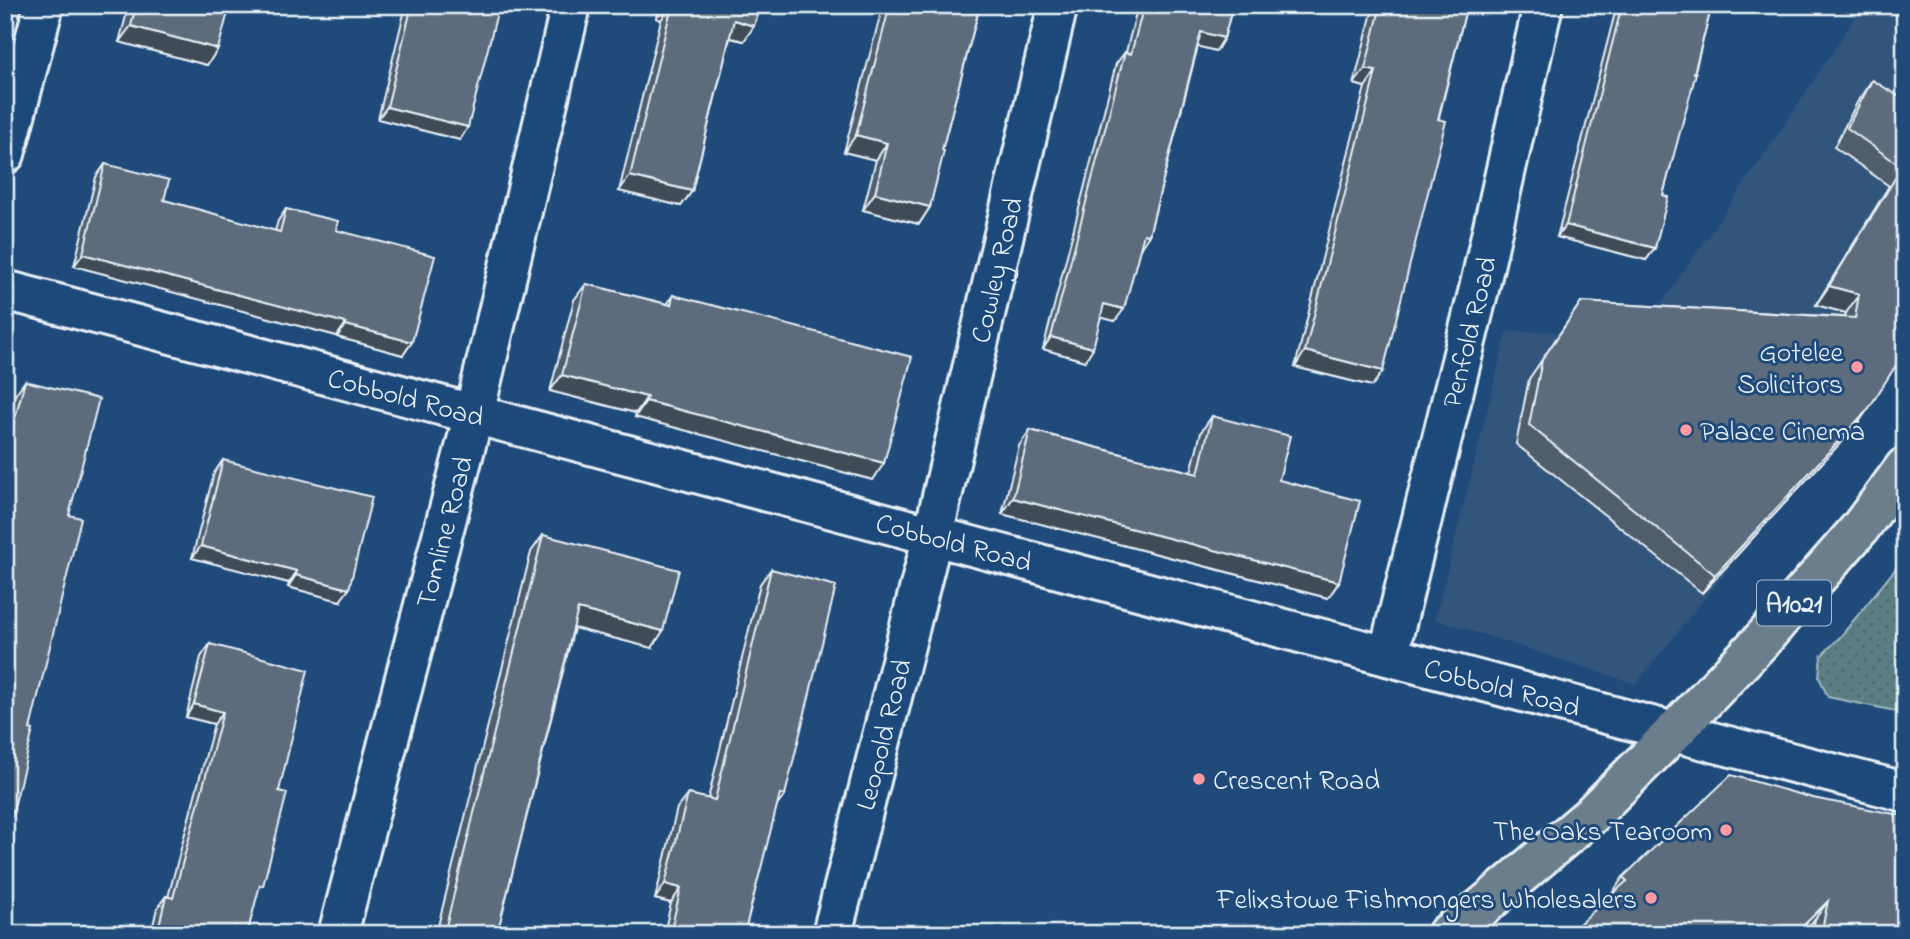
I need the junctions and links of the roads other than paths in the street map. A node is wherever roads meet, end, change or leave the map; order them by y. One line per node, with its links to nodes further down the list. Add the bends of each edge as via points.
1 (44, 5): 5 (street)
2 (571, 5): 7 (street, Tomline Road)
3 (1058, 5): 9 (street, Cowley Road)
4 (1543, 5): 10 (street, Penfold Road, via 1479,289)
5 (5, 155)
6 (5, 290): 7 (street, Cobbold Road)
7 (474, 414): 9 (street, Cobbold Road); 13 (street, Tomline Road)
8 (1905, 467): 11 (main road, A1021, via 1860,528)
9 (933, 535): 10 (street, Cobbold Road); 14 (street, Leopold Road)
10 (1388, 656): 11 (street, Cobbold Road)
11 (1674, 732): 12 (street, Cobbold Road); 15 (main road, A1021, via 1589,817)
12 (1905, 792)
13 (338, 934)
14 (832, 934)
15 (1447, 934)

